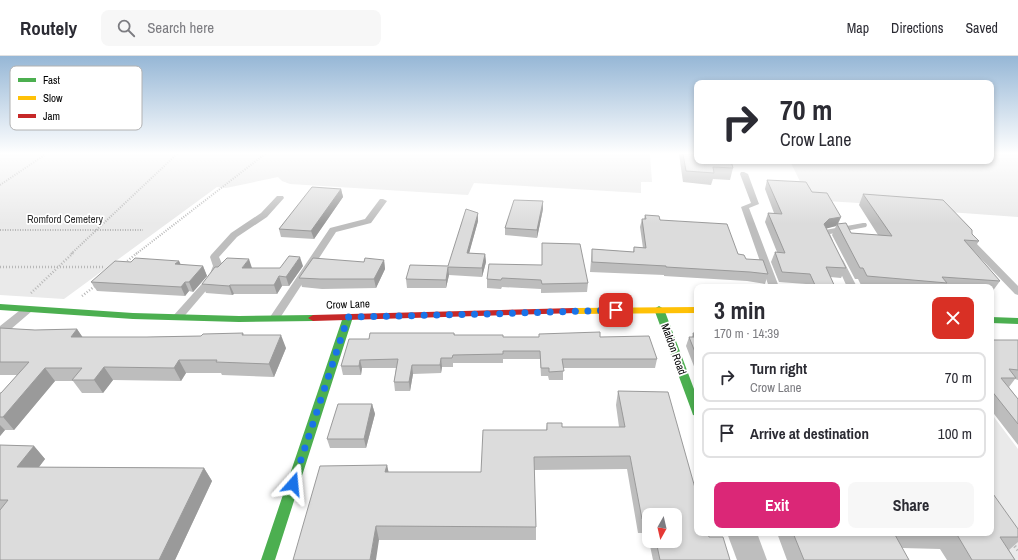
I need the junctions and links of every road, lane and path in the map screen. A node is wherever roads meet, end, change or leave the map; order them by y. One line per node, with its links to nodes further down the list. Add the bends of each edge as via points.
1 (11, 178): 5 (path)
2 (152, 178): 10 (path)
3 (234, 178): 13 (path)
4 (745, 178): 17 (lane, via 755,204 745,207)
5 (0, 185)
6 (280, 198): 28 (lane, via 264,215 234,235 214,257 218,266 213,276)
7 (383, 201): 29 (lane, via 368,221 333,230)
8 (863, 224): 18 (lane, via 824,233)
9 (0, 230): 10 (path)
10 (96, 230): 11 (path); 15 (path)
11 (143, 230)
12 (970, 242): 20 (lane)
13 (121, 266)
14 (0, 267): 15 (path)
15 (58, 267): 16 (path); 22 (path)
16 (103, 267)
17 (773, 284)
18 (850, 284)
19 (96, 285): 26 (path)
20 (1018, 292)
21 (0, 307): 22 (street, Crow Lane)
22 (15, 308): 23 (street, Crow Lane)
23 (28, 309): 26 (street, Crow Lane); 32 (lane)
24 (659, 309): 25 (street, Crow Lane); 27 (street, Crow Lane); 33 (street, Maldon Road)
25 (694, 310)
26 (62, 312): 28 (street, Crow Lane)
27 (348, 317): 29 (street, Crow Lane); 37 (street)
28 (177, 318): 29 (street, Crow Lane)
29 (274, 319)
30 (994, 320): 31 (street)
31 (1018, 321)
32 (0, 332)
33 (694, 404)
34 (743, 536): 38 (street)
35 (1008, 536): 36 (path)
36 (1018, 550)
37 (268, 560)
38 (752, 560)

